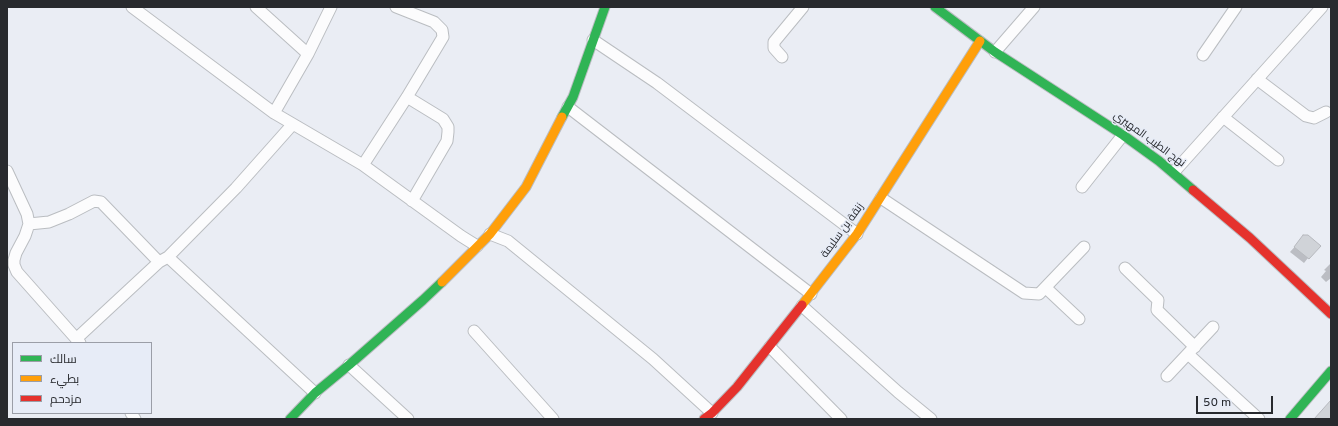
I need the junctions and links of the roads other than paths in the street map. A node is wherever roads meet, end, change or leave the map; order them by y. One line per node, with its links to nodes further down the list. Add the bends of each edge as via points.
1 (132, 7): 21 (street)
2 (256, 7): 14 (street)
3 (331, 7): 14 (street)
4 (396, 7): 18 (street, via 434,22 442,30 443,37)
5 (605, 7): 11 (street)
6 (803, 7): 16 (street, via 774,42 774,48)
7 (935, 7): 12 (street, نهج الطيب المهيري)
8 (1034, 7): 13 (street)
9 (1236, 7): 15 (street)
10 (1322, 7): 17 (street)
11 (593, 40): 19 (street); 35 (street, via 657,83)
12 (980, 41): 13 (street, نهج الطيب المهيري); 31 (street, زنقة بن سليمة)
13 (995, 52): 24 (street, نهج الطيب المهيري)
14 (308, 54): 21 (street)
15 (1203, 55)
16 (782, 57)
17 (1257, 79): 20 (street, via 1306,116 1314,118); 22 (street)
18 (407, 97): 26 (street); 32 (street, via 443,119 448,127 447,141)
19 (568, 107): 34 (street, via 526,187); 41 (street)
20 (1326, 112)
21 (274, 113): 23 (street)
22 (1223, 117): 25 (street); 28 (street)
23 (292, 125): 26 (street); 38 (street, via 236,188)
24 (1123, 135): 28 (street, نهج الطيب المهيري); 29 (street)
25 (1278, 160)
26 (363, 165): 32 (street)
27 (7, 171): 30 (street)
28 (1174, 172): 43 (street, نهج الطيب المهيري, via 1250,238)
29 (1082, 187)
30 (11, 191): 33 (street, via 27,214)
31 (881, 198): 35 (street, زنقة بن سليمة); 40 (street, via 1024,293 1039,294)
32 (412, 201): 36 (street)
33 (29, 224): 38 (street, via 49,222 94,201 101,202); 47 (street, via 16,252 14,265 17,272)
34 (490, 234): 36 (street); 54 (street, via 508,241 653,360)
35 (857, 234): 41 (street, زنقة بن سليمة)
36 (477, 246): 50 (street, via 423,300)
37 (1084, 247): 40 (street)
38 (164, 259): 47 (street); 53 (street)
39 (1125, 268): 49 (street, via 1158,300 1157,310)
40 (1046, 288): 44 (street)
41 (811, 294): 42 (street, زنقة بن سليمة)
42 (802, 306): 48 (street, زنقة بن سليمة); 59 (street)
43 (1331, 314)
44 (1079, 319)
45 (1213, 327): 49 (street)
46 (474, 331): 57 (street)
47 (78, 341)
48 (770, 347): 54 (street, زنقة بن سليمة, via 737,387); 58 (street)
49 (1191, 350): 52 (street); 60 (street)
50 (349, 365): 53 (street); 56 (street)
51 (1331, 371): 61 (street)
52 (1166, 376)
53 (315, 393): 55 (street)
54 (708, 416)
55 (290, 419)
56 (408, 419)
57 (553, 419)
58 (841, 419)
59 (931, 419)
60 (1259, 419)
61 (1290, 419)

